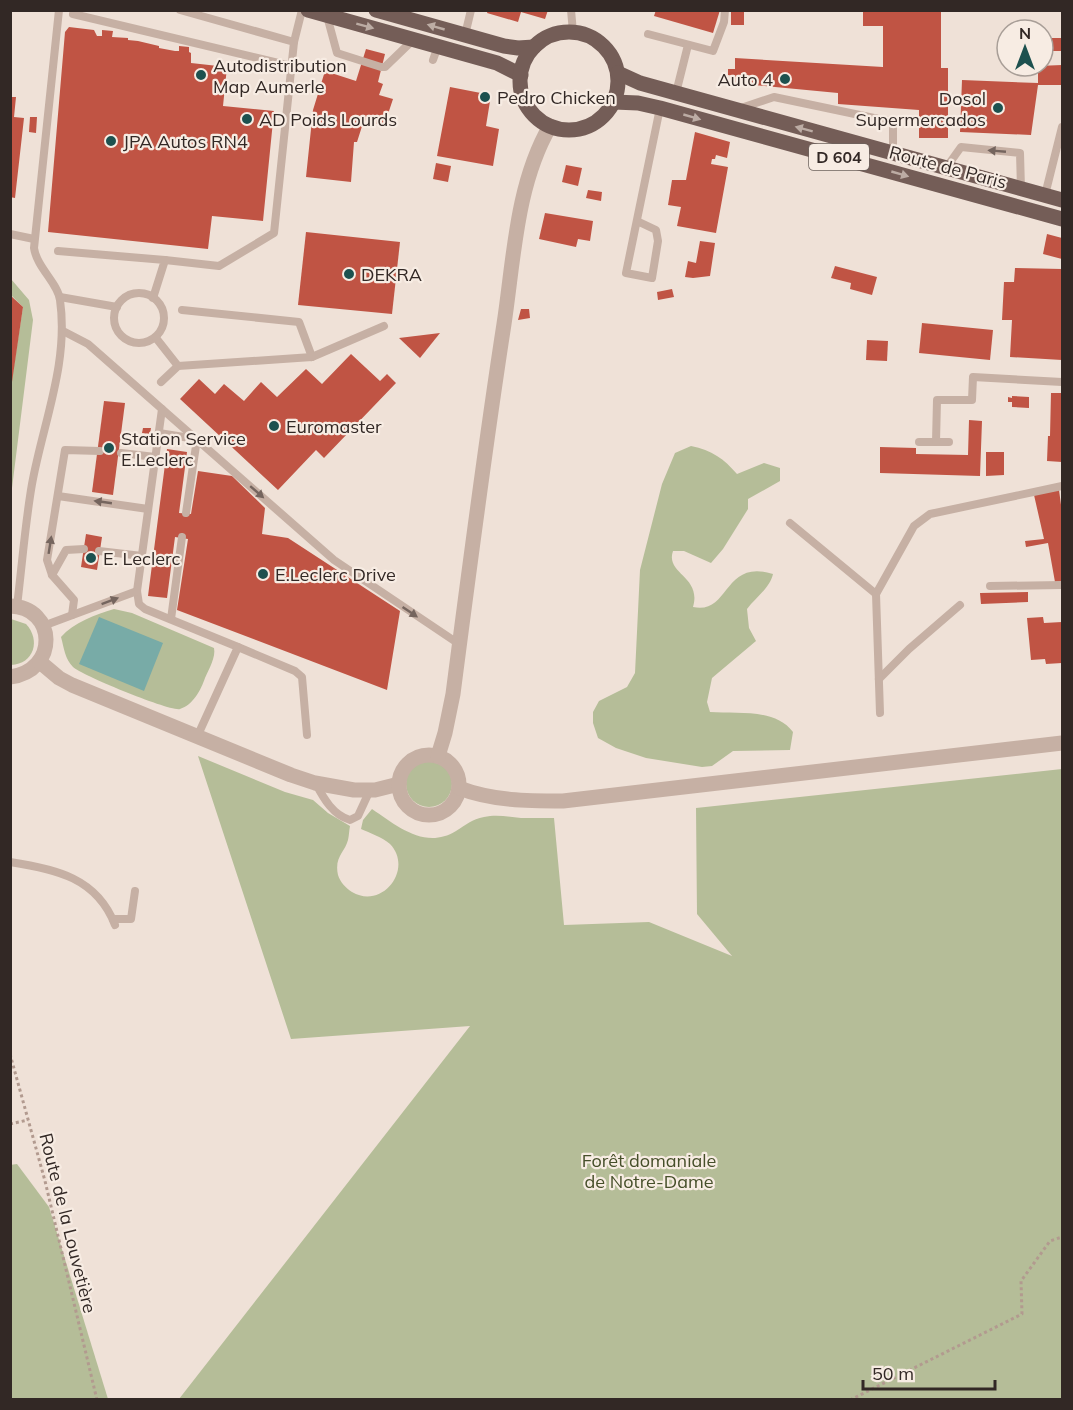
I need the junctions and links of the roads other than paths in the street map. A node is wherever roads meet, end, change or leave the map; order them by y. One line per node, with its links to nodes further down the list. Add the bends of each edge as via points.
1 (59, 10): 36 (lane)
2 (180, 10): 16 (lane)
3 (302, 10): 16 (lane)
4 (308, 10): 11 (main road)
5 (376, 10): 9 (main road)
6 (471, 10): 14 (lane)
7 (571, 10): 12 (lane)
8 (724, 10): 17 (lane, via 724,22 713,51)
9 (398, 13): 14 (main road, one-way to 9)
10 (73, 14): 19 (lane)
11 (327, 16): 15 (main road, one-way to 15); 15 (lane, via 338,53 381,67 385,68)
12 (573, 32): 18 (main road, via 552,35); 20 (main road, via 592,38 607,50)
13 (648, 34): 17 (lane)
14 (465, 35): 18 (main road, via 504,46)
15 (414, 39): 21 (main road, via 435,53 497,63)
16 (294, 42): 19 (lane)
17 (688, 45): 22 (lane)
18 (534, 47): 21 (main road)
19 (291, 66): 38 (lane, via 274,233 219,266)
20 (618, 73): 22 (main road, Route de Paris / D 604); 23 (main road)
21 (521, 75): 26 (main road, via 521,91 527,105)
22 (676, 93): 25 (main road, Route de Paris / D 604)
23 (614, 102): 24 (main road, Route de Paris / D 604); 26 (main road, via 594,123 580,129)
24 (660, 108): 33 (main road, Route de Paris / D 604, one-way to 33); 34 (lane)
25 (735, 110): 28 (main road, Route de Paris / D 604, one-way to 25); 28 (lane, via 774,97 893,122)
26 (550, 126): 78 (street, via 536,153 522,202)
27 (1062, 127): 31 (lane)
28 (893, 153): 29 (main road, Route de Paris / D 604)
29 (946, 168): 30 (main road, Route de Paris / D 604); 30 (lane, one-way to 29, via 1020,153 961,147)
30 (1021, 189): 31 (main road, Route de Paris / D 604)
31 (1045, 195): 32 (main road, Route de Paris / D 604)
32 (1062, 200)
33 (1062, 219)
34 (637, 221): 34 (lane, via 626,273 652,278 656,230)
35 (10, 234): 36 (lane)
36 (34, 239): 39 (lane, via 35,256)
37 (58, 251): 38 (lane)
38 (165, 260): 40 (lane)
39 (60, 297): 41 (lane); 44 (lane)
40 (153, 298): 41 (lane, via 133,294); 45 (lane, via 164,314 163,327)
41 (117, 307): 45 (lane, via 114,324 123,338 140,344)
42 (182, 310): 46 (lane, via 299,322)
43 (384, 326): 46 (lane)
44 (63, 332): 50 (lane, via 88,344); 74 (lane, via 60,362 32,485)
45 (156, 338): 47 (lane)
46 (312, 357): 47 (lane)
47 (178, 366): 48 (lane)
48 (161, 382)
49 (1062, 382): 54 (lane, via 973,377 972,400 938,400)
50 (162, 409): 51 (lane); 52 (lane)
51 (159, 433): 52 (lane); 58 (lane)
52 (197, 439): 62 (lane); 78 (lane, one-way to 78, via 334,560)
53 (919, 442): 54 (lane)
54 (936, 442): 55 (lane)
55 (949, 442)
56 (100, 451): 60 (lane, via 65,450)
57 (121, 453): 58 (lane)
58 (155, 457): 61 (lane)
59 (1062, 486): 72 (lane, via 930,514 914,526)
60 (58, 496): 61 (lane, one-way to 60); 68 (lane, one-way to 60, via 47,560)
61 (148, 509): 67 (lane)
62 (186, 513)
63 (790, 523): 72 (lane)
64 (182, 537): 76 (lane)
65 (84, 549): 68 (lane, via 66,550)
66 (99, 550): 67 (lane)
67 (142, 556): 71 (lane)
68 (52, 575): 75 (lane, via 74,600)
69 (1062, 585): 70 (lane)
70 (990, 586)
71 (137, 591): 75 (lane, one-way to 71); 76 (lane, via 139,604)
72 (876, 594): 82 (lane)
73 (960, 605): 82 (lane)
74 (14, 606): 77 (street, via 28,610)
75 (72, 615): 77 (lane)
76 (171, 620): 79 (lane)
77 (43, 626): 80 (street, via 46,650)
78 (459, 645): 87 (street, via 451,704)
79 (238, 647): 84 (lane, via 302,677); 85 (lane)
80 (40, 662): 81 (street, via 32,671); 85 (street, via 72,685)
81 (10, 677)
82 (879, 679): 83 (lane)
83 (880, 713)
84 (307, 735)
85 (197, 737): 88 (street)
86 (1062, 743): 90 (street, via 564,801 501,799)
87 (438, 756): 89 (street, via 412,760); 90 (street, via 452,765)
88 (315, 783): 91 (street); 91 (lane, via 331,808 350,820 358,816)
89 (399, 784): 90 (street, via 400,794 412,810 432,815 450,806); 91 (street)
90 (459, 788)
91 (370, 790)
92 (10, 862): 93 (lane, via 78,880 105,903 114,922 131,919)
93 (135, 891)

